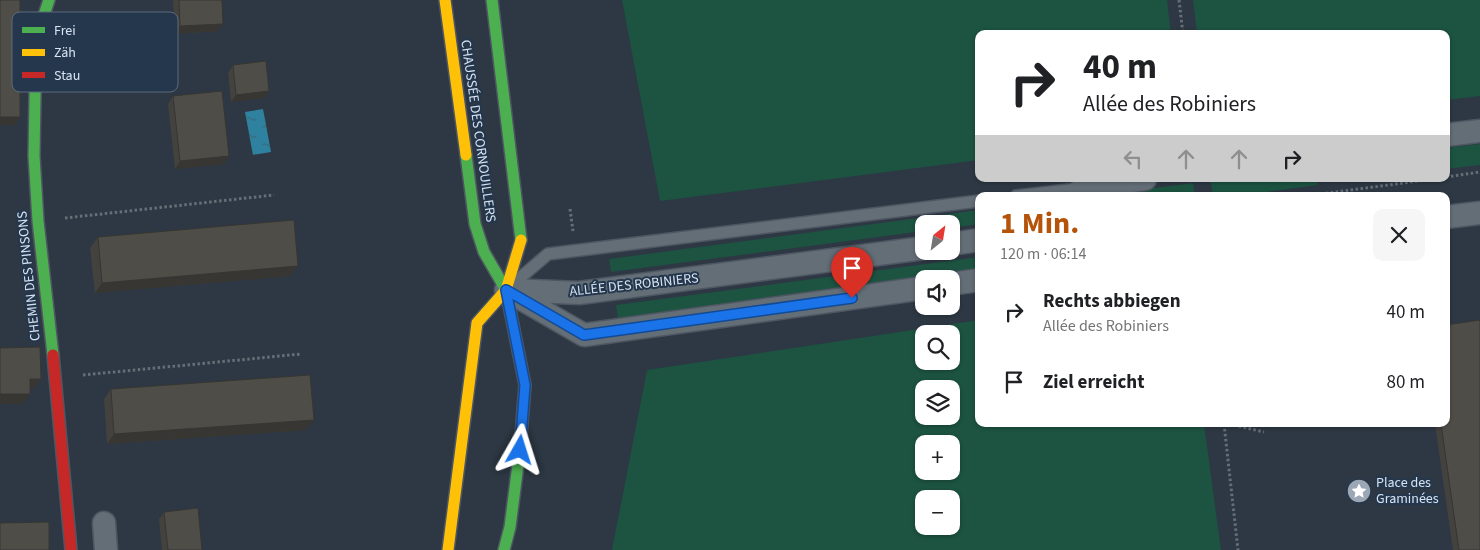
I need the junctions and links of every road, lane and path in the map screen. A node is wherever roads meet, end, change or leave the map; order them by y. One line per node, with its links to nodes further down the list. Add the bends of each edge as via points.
1 (49, 0): 5 (street, CHEMIN DES PINSONS)
2 (445, 0): 25 (street, CHAUSSÉE DES CORNOUILLERS, via 475,224 484,252)
3 (492, 0): 25 (street, CHAUSSÉE DES CORNOUILLERS, via 521,240)
4 (1179, 0): 6 (path)
5 (45, 12)
6 (1183, 30)
7 (35, 92): 20 (street, CHEMIN DES PINSONS, via 34,156)
8 (1480, 131): 9 (street)
9 (1450, 135)
10 (1480, 172): 11 (path)
11 (1450, 176)
12 (1130, 182): 14 (street)
13 (1411, 182): 15 (path)
14 (1078, 192)
15 (1336, 192)
16 (274, 195): 20 (path)
17 (975, 201): 25 (lane, via 548,254)
18 (1480, 213): 19 (street)
19 (1450, 217)
20 (38, 222): 32 (street, CHEMIN DES PINSONS)
21 (975, 241): 22 (street)
22 (960, 243)
23 (915, 249): 25 (street, ALLÉE DES ROBINIERS, via 580,293)
24 (915, 289): 25 (street, via 584,335)
25 (506, 290): 34 (street, CHAUSSÉE DES CORNOUILLERS, via 478,323); 35 (street, CHAUSSÉE DES CORNOUILLERS, via 525,385 519,458)
26 (301, 354): 27 (path)
27 (78, 376)
28 (1224, 427): 36 (path)
29 (1243, 427): 30 (path)
30 (1264, 432)
31 (104, 523): 33 (street)
32 (71, 550)
33 (106, 550)
34 (448, 550)
35 (504, 550)
36 (1238, 550)

